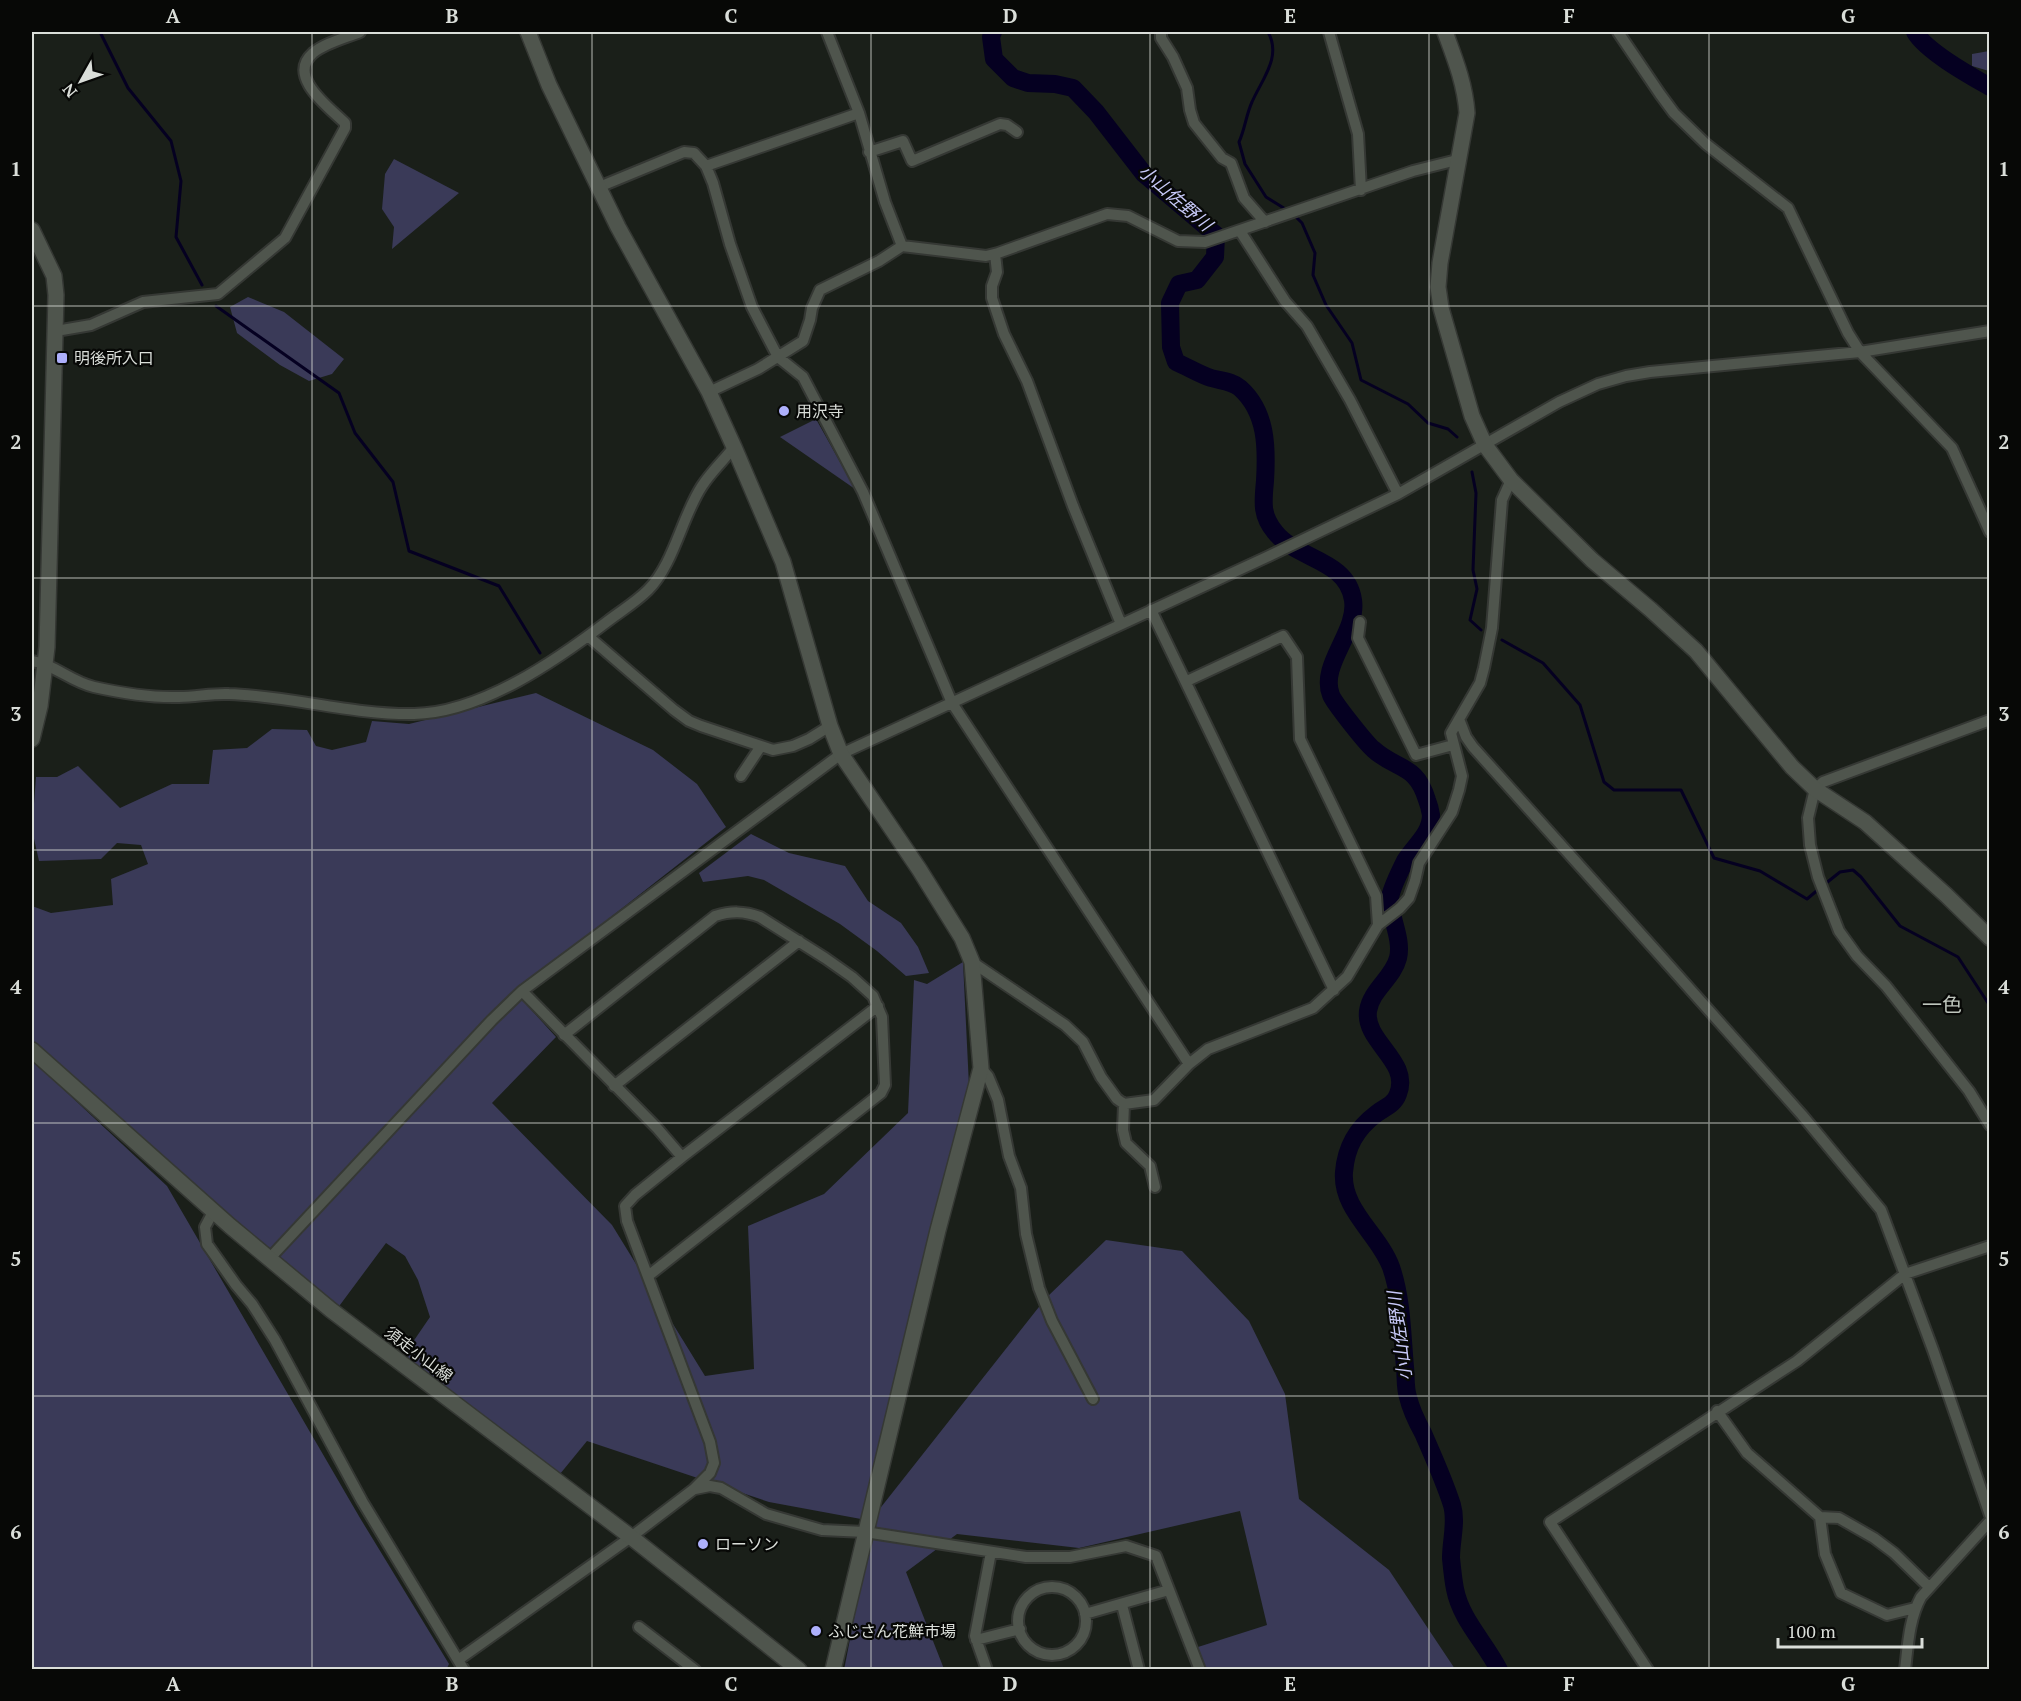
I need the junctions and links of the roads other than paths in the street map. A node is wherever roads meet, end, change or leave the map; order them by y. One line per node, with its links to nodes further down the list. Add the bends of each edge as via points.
1 (360, 32): 20 (street, via 313,53 307,62 306,82 345,123 345,128 283,239 218,294 143,302 91,325)
2 (528, 32): 13 (street)
3 (827, 32): 8 (street)
4 (1161, 32): 15 (street, via 1187,88 1194,123 1222,158 1231,163 1244,198)
5 (1329, 32): 14 (street, via 1358,134)
6 (1445, 32): 11 (street, via 1466,92 1467,113)
7 (1618, 32): 22 (street, via 1674,113 1706,144 1788,208)
8 (859, 113): 10 (street); 12 (street)
9 (1017, 132): 10 (street, via 1000,124 912,161 903,141)
10 (869, 152): 18 (street)
11 (1457, 160): 14 (street); 25 (street, via 1438,287 1472,417)
12 (706, 166): 13 (street, via 694,153 684,152); 23 (street, via 752,307)
13 (599, 187): 24 (street)
14 (1361, 190): 15 (street)
15 (1265, 222): 17 (street)
16 (32, 230): 20 (street, via 54,276)
17 (1235, 233): 19 (street, via 1205,242 1178,241 1128,216 1107,214); 28 (street, via 1307,326)
18 (902, 246): 19 (street); 23 (street, via 820,290 803,341)
19 (995, 254): 32 (street, via 997,272 992,298 1004,334 1027,381)
20 (56, 330): 34 (street, via 47,647)
21 (1989, 330): 22 (street)
22 (1860, 352): 25 (street, via 1626,376 1559,402); 29 (street, via 1952,448)
23 (778, 357): 24 (street); 36 (street, via 803,377 863,492)
24 (709, 392): 26 (street)
25 (1485, 445): 27 (street); 28 (street)
26 (734, 447): 33 (street, via 702,486 665,565 649,589); 39 (street, via 783,562)
27 (1511, 480): 37 (street, via 1502,500 1494,608 1484,668 1480,683); 45 (street, via 1592,560 1696,651 1792,767)
28 (1398, 494): 30 (street)
29 (1989, 532)
30 (1151, 610): 32 (street); 35 (street)
31 (1360, 622): 41 (street, via 1358,638 1416,755)
32 (1121, 624): 36 (street)
33 (588, 636): 34 (street, via 540,669 492,693 442,712 414,714 363,712 229,694 140,695 91,687); 42 (street, via 689,721)
34 (38, 662): 40 (street, via 40,705)
35 (1187, 681): 46 (street, via 1283,636 1297,657 1300,739 1376,896); 50 (street)
36 (952, 703): 43 (street); 55 (street)
37 (1459, 719): 41 (street, via 1451,733); 65 (street, via 1473,747 1802,1115 1881,1210)
38 (1989, 720): 45 (street, via 1823,782)
39 (830, 726): 42 (street, via 793,746 773,750); 43 (street)
40 (32, 740)
41 (1453, 745): 46 (street, via 1461,776 1452,812 1419,863 1408,898)
42 (761, 746): 44 (street)
43 (841, 754): 49 (street, via 955,924); 51 (street)
44 (741, 776)
45 (1815, 789): 47 (street, via 1865,822); 59 (street, via 1808,818 1810,845 1839,931 1969,1091)
46 (1381, 923): 50 (street, via 1347,977)
47 (1989, 938)
48 (799, 941): 52 (street, via 852,977); 53 (street, via 749,912 715,916); 57 (street)
49 (972, 962): 56 (street); 58 (street, via 1065,1025 1083,1042 1101,1077)
50 (1334, 990): 55 (street, via 1313,1008 1208,1049)
51 (522, 991): 53 (street); 64 (street)
52 (878, 1006): 60 (street); 66 (street, via 883,1028 885,1085 881,1093)
53 (564, 1035): 57 (street)
54 (32, 1050): 62 (street, 須走小山線)
55 (1189, 1064): 58 (street, via 1154,1100)
56 (981, 1068): 67 (street, via 998,1100 1008,1156 1021,1188 1026,1234 1039,1288); 73 (street)
57 (614, 1086): 60 (street)
58 (1124, 1104): 61 (street, via 1126,1143 1150,1166)
59 (1989, 1125)
60 (682, 1157): 66 (street, via 625,1206)
61 (1155, 1187)
62 (213, 1212): 64 (street, 須走小山線); 84 (street, via 205,1227 207,1244 275,1340 362,1501)
63 (1989, 1246): 65 (street)
64 (269, 1259): 74 (street, 須走小山線)
65 (1905, 1274): 68 (street, via 1797,1361); 70 (street)
66 (648, 1276): 69 (street, via 713,1454 710,1473)
67 (1093, 1399)
68 (1718, 1411): 71 (street, via 1747,1452); 92 (street, via 1550,1522)
69 (694, 1489): 73 (street, via 721,1488 766,1514 822,1530); 74 (street)
70 (1989, 1515)
71 (1820, 1517): 76 (street, via 1839,1518 1874,1538); 79 (street, via 1825,1554 1841,1593 1887,1615)
72 (1989, 1521): 76 (street)
73 (865, 1532): 75 (street); 88 (street)
74 (631, 1537): 84 (street); 87 (street, 須走小山線)
75 (991, 1552): 77 (street, via 1070,1557 1126,1546 1156,1556); 83 (street)
76 (1929, 1587): 79 (street)
77 (1169, 1590): 78 (street); 91 (street)
78 (1122, 1605): 80 (street); 90 (street)
79 (1915, 1608): 93 (street)
80 (1085, 1614): 82 (street, via 1082,1636 1066,1652 1043,1653 1025,1640); 82 (street, via 1075,1595 1065,1589 1044,1588 1026,1599 1018,1619)
81 (639, 1626): 86 (street)
82 (1020, 1629): 83 (street)
83 (976, 1640): 89 (street)
84 (458, 1660): 85 (street)
85 (464, 1670)
86 (694, 1670)
87 (799, 1670)
88 (833, 1670)
89 (987, 1670)
90 (1139, 1670)
91 (1200, 1670)
92 (1648, 1670)
93 (1905, 1670)

